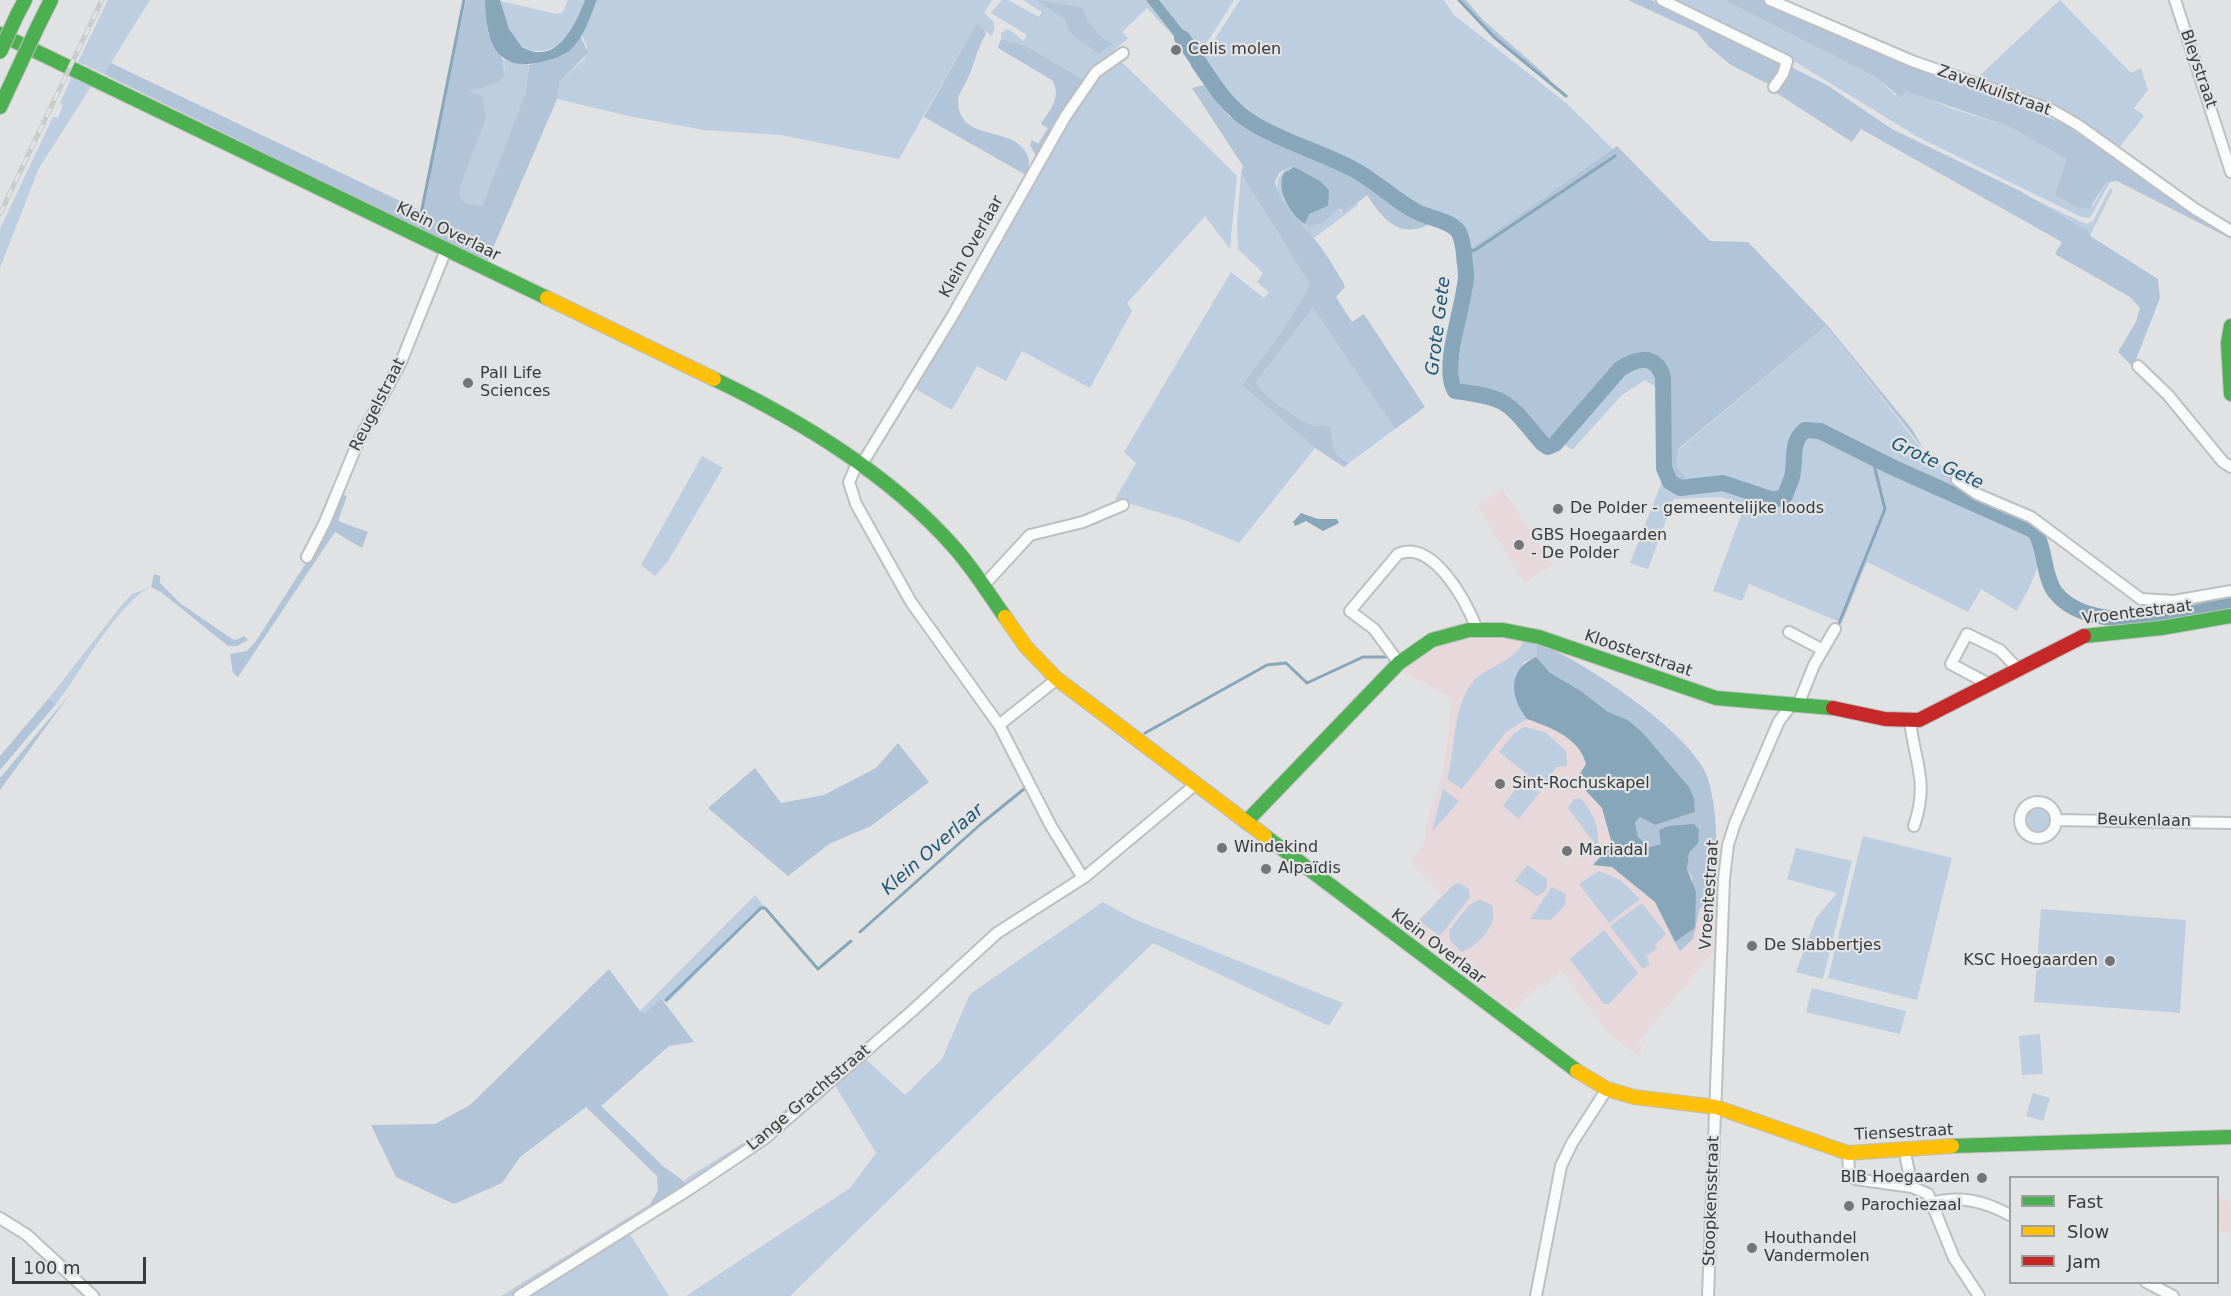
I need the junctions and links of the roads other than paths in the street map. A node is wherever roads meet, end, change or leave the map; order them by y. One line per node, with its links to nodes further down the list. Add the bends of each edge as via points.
1 (25, 0): 7 (main road, bridge)
2 (51, 0): 10 (main road, bridge)
3 (1662, 0): 9 (street, via 1787,61 1784,74)
4 (1770, 0): 12 (street, Zavelkuilstraat, via 1903,57 2052,110)
5 (2175, 0): 11 (street, Bleystraat)
6 (0, 34): 13 (main road, Klein Overlaar)
7 (0, 52)
8 (1123, 52): 17 (street, Klein Overlaar, via 1096,72 1065,117 953,315 865,459)
9 (1773, 87)
10 (0, 107)
11 (2231, 172)
12 (2231, 231)
13 (446, 250): 17 (main road, Klein Overlaar, via 765,405); 21 (street, Reugelstraat, via 401,362 358,441 326,522)
14 (2231, 326): 16 (main road)
15 (2138, 366): 18 (street)
16 (2231, 394)
17 (857, 464): 22 (main road, Klein Overlaar, via 952,545); 35 (street, via 850,475 850,488 895,575 927,628)
18 (2231, 467)
19 (1957, 480): 23 (street, via 1977,494 2031,517 2141,599 2174,601)
20 (1123, 505): 22 (street, via 1074,525 1029,535)
21 (307, 557)
22 (983, 586): 31 (main road, Klein Overlaar, via 1012,632)
23 (2231, 591)
24 (2231, 616): 30 (main road, Vroentestraat, via 2161,628 2089,633)
25 (1477, 629): 29 (main road, Kloosterstraat, via 1438,637); 29 (street, via 1436,564 1419,551 1406,550 1398,554 1350,611 1374,629); 33 (main road, Kloosterstraat, via 1525,633 1717,698)
26 (1835, 629): 28 (street, Vroentestraat)
27 (1789, 632): 28 (street)
28 (1823, 650): 33 (street, Vroentestraat)
29 (1399, 663): 38 (main road, Kloosterstraat)
30 (2018, 669): 32 (main road, Vroentestraat); 32 (street, via 2000,650 1967,634 1950,664)
31 (1057, 679): 35 (street); 36 (main road, Klein Overlaar)
32 (1989, 684): 34 (main road, Vroentestraat)
33 (1794, 706): 34 (main road, Vroentestraat); 43 (street, Vroentestraat, via 1779,721 1728,845)
34 (1910, 721): 40 (street, via 1923,784)
35 (999, 725): 41 (street, via 1050,826)
36 (1196, 784): 38 (main road, Klein Overlaar); 41 (street, Lange Grachtstraat)
37 (2056, 820): 39 (street, Beukenlaan)
38 (1246, 822): 42 (main road, Klein Overlaar, via 1535,1041)
39 (2231, 823)
40 (1914, 826)
41 (1083, 878): 54 (street, Lange Grachtstraat, via 997,933 764,1139)
42 (1607, 1089): 43 (main road, Tiensestraat, via 1634,1097); 55 (street, via 1561,1166)
43 (1716, 1107): 45 (main road, Tiensestraat); 56 (street, Stoopkensstraat)
44 (2231, 1137): 45 (main road, Tiensestraat, via 2001,1143)
45 (1848, 1153): 47 (street, via 1848,1170 1855,1179)
46 (1906, 1158): 47 (street)
47 (1912, 1188): 48 (street, via 1928,1194)
48 (1931, 1203): 49 (street, via 1951,1197 1982,1202); 52 (street, via 1954,1258)
49 (2009, 1215)
50 (0, 1218): 53 (street, via 27,1235)
51 (2150, 1284): 57 (street)
52 (1977, 1295)
53 (93, 1296)
54 (519, 1296)
55 (1536, 1296)
56 (1708, 1296)
57 (2174, 1296)

